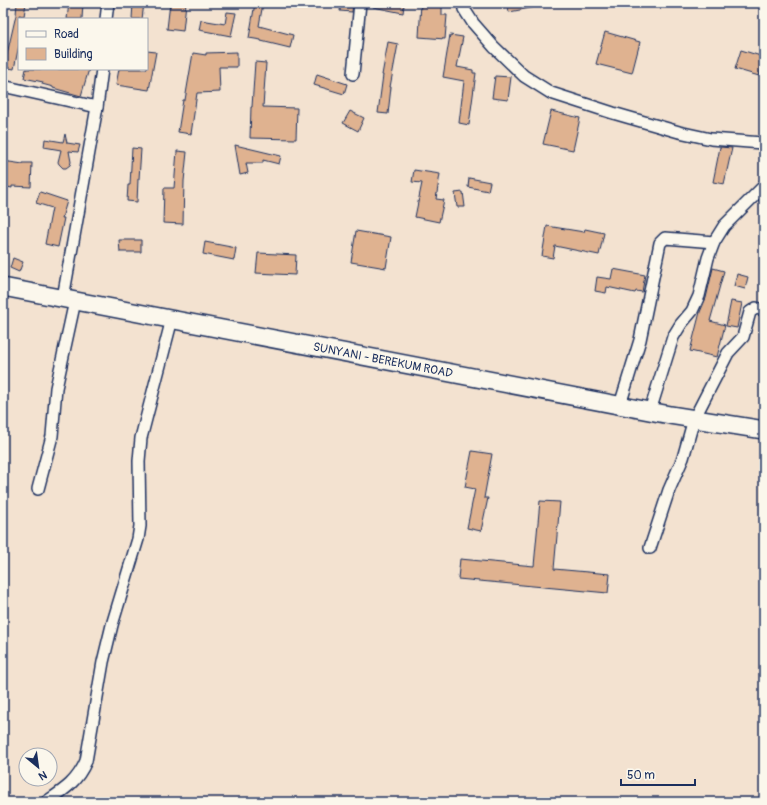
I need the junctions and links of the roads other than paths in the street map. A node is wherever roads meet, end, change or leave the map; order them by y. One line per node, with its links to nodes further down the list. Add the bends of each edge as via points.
1 (108, 3): 4 (street)
2 (360, 3): 6 (street)
3 (463, 3): 9 (street, via 473,23 494,47 524,76 551,93 679,132 711,139)
4 (106, 18)
5 (102, 70): 8 (street)
6 (353, 74)
7 (7, 87): 8 (street)
8 (97, 107): 13 (street)
9 (763, 143)
10 (764, 186): 11 (street, via 724,226)
11 (714, 242): 16 (street, via 665,238 660,243 640,340); 17 (street, via 699,296 692,311 673,337)
12 (3, 287): 13 (main road, SUNYANI - BEREKUM ROAD)
13 (69, 300): 15 (main road, SUNYANI - BEREKUM ROAD); 20 (street, via 52,436)
14 (764, 310): 18 (street, via 756,308 750,312 743,337 728,353)
15 (172, 319): 16 (main road, SUNYANI - BEREKUM ROAD); 22 (street, via 141,438 138,539 103,662 86,762 76,779)
16 (620, 405): 17 (main road, SUNYANI - BEREKUM ROAD)
17 (650, 411): 18 (main road, SUNYANI - BEREKUM ROAD)
18 (694, 419): 19 (main road, SUNYANI - BEREKUM ROAD); 21 (street, via 683,458 669,490)
19 (764, 430)
20 (38, 489)
21 (650, 548)
22 (46, 802)

